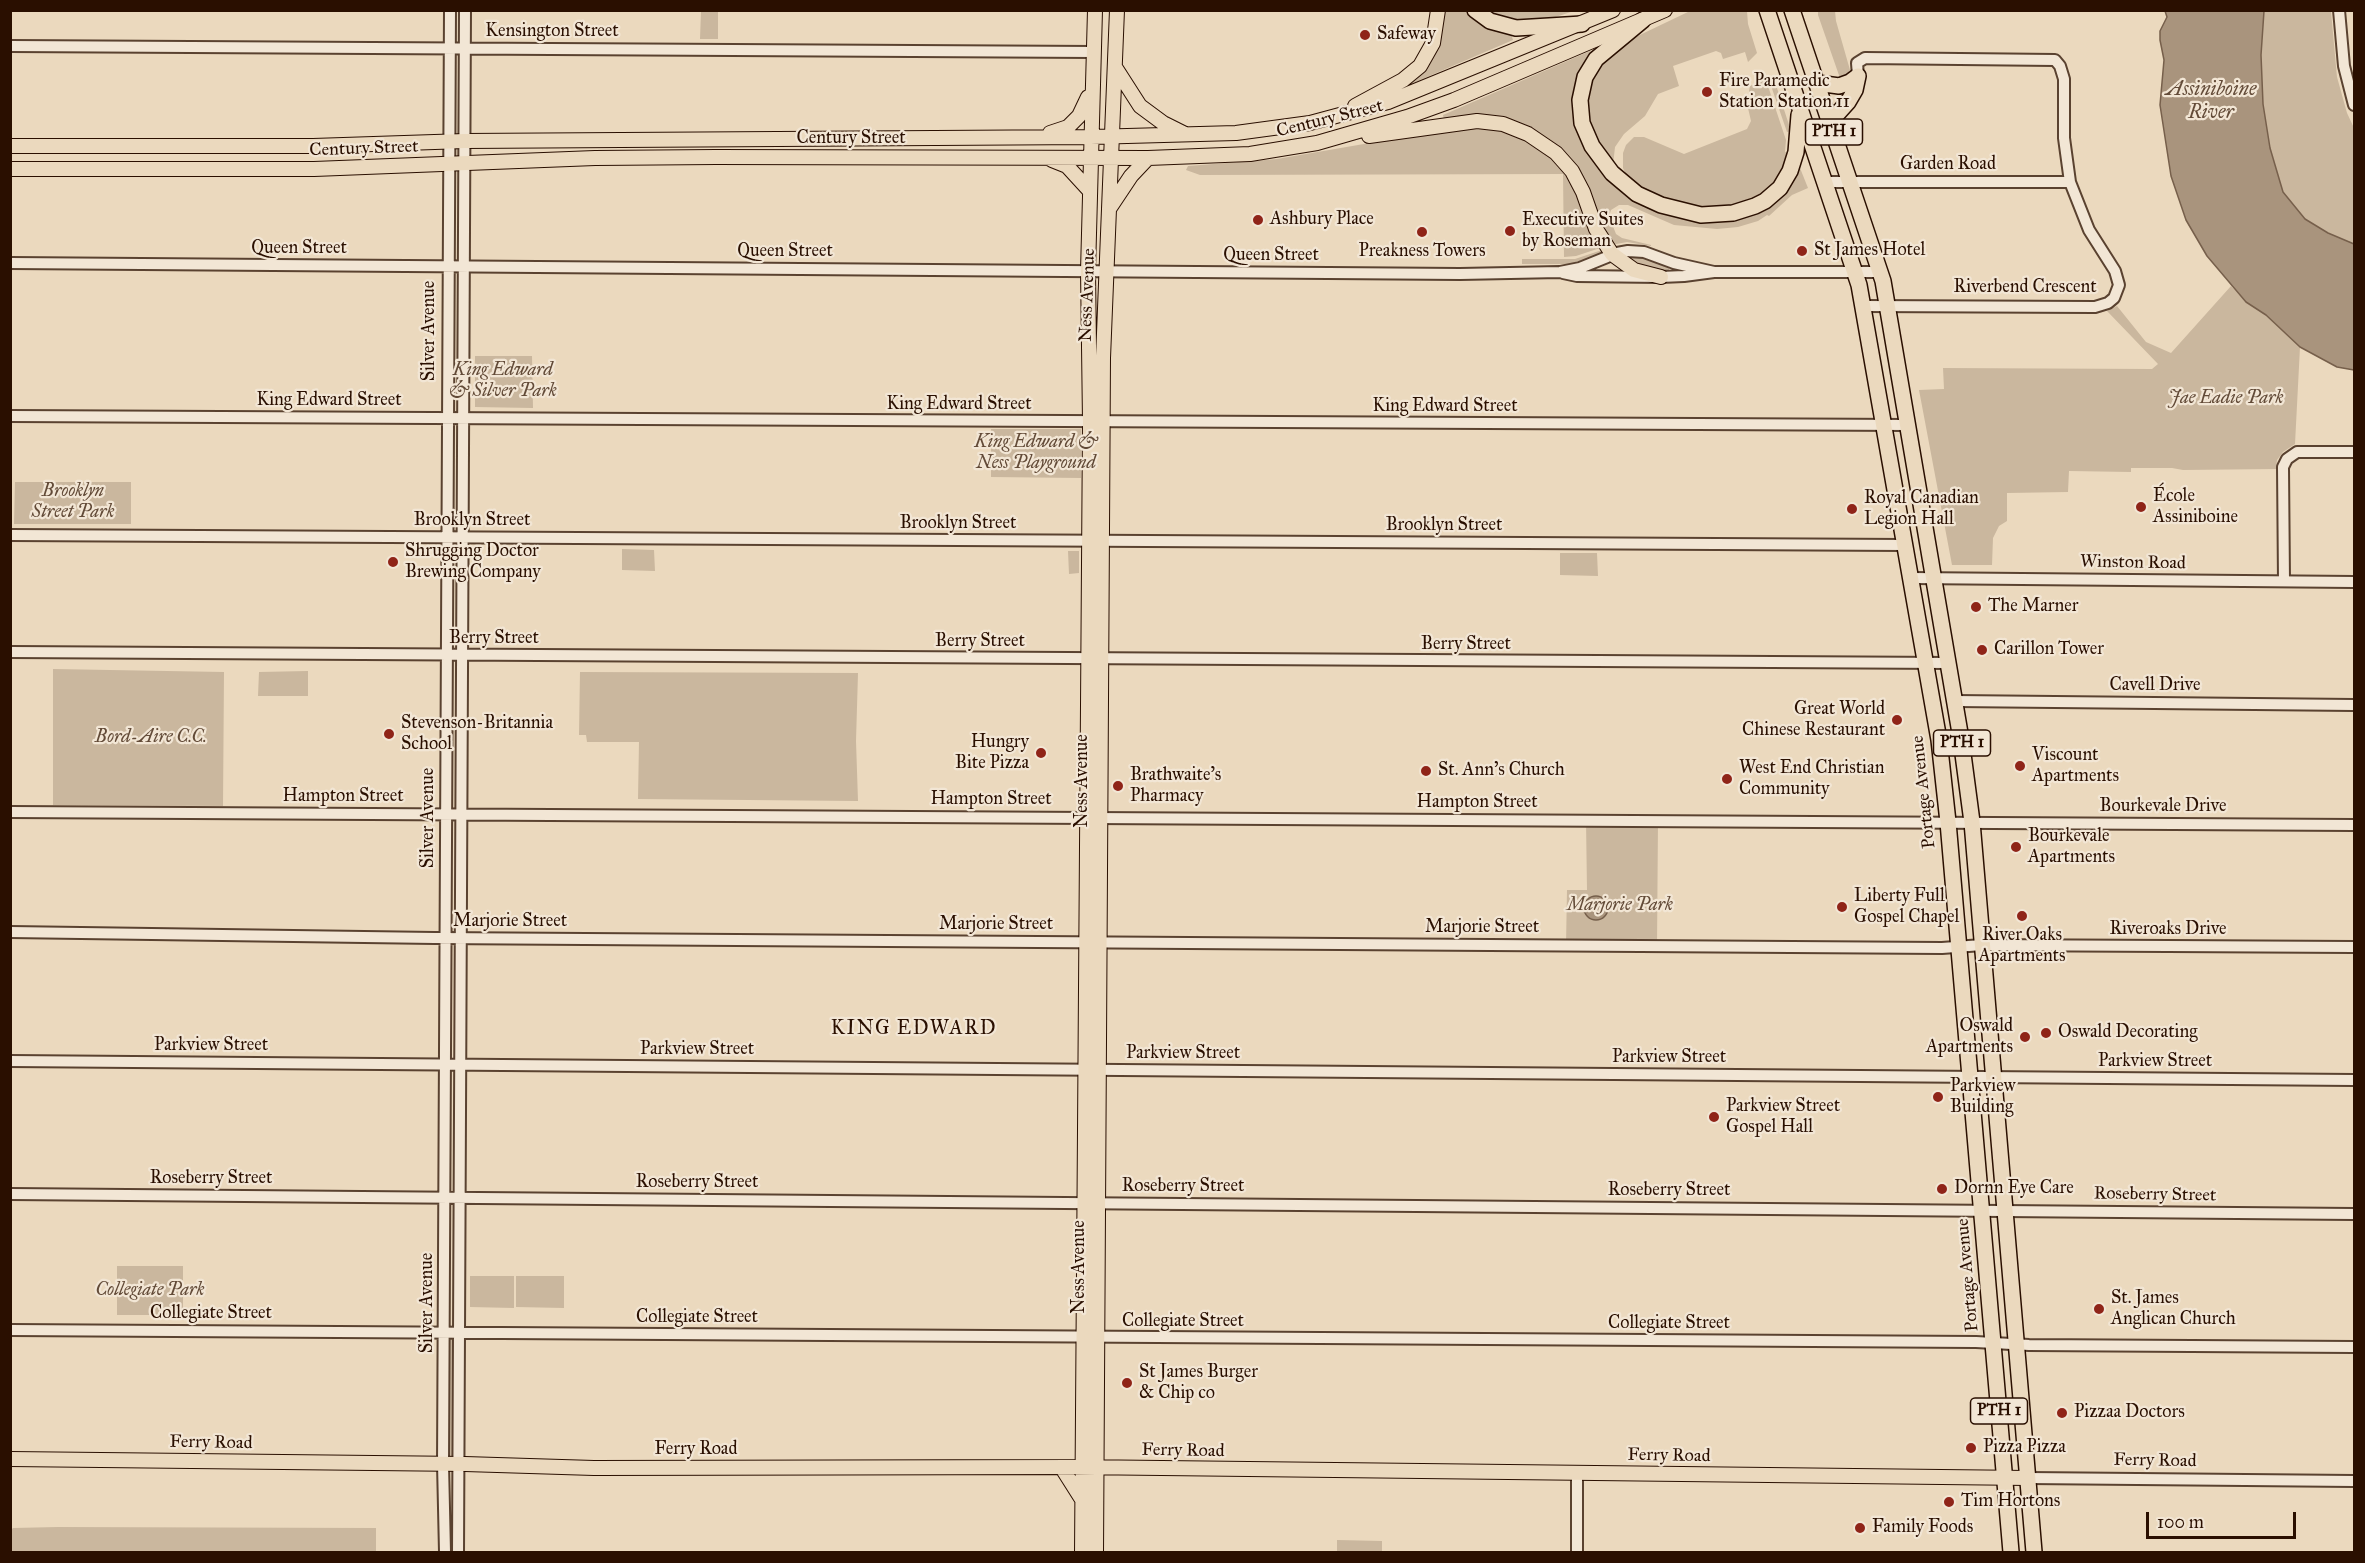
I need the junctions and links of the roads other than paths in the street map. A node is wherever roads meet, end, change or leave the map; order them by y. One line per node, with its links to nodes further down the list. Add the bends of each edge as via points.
1 (450, 10): 17 (street, Silver Avenue)
2 (465, 10): 18 (street, Silver Avenue)
3 (1095, 10): 19 (main road, Ness Avenue)
4 (1117, 10): 20 (main road, Ness Avenue)
5 (1438, 10): 26 (main road, via 1433,43 1415,71)
6 (1475, 10): 14 (highway, via 1490,21 1516,28)
7 (1613, 10): 14 (main road, Century Street)
8 (1665, 10): 13 (main road, Century Street)
9 (1767, 10): 25 (highway, Portage Avenue / PTH 1)
10 (1792, 10): 15 (highway, PTH 1)
11 (1806, 10): 15 (highway)
12 (2339, 10): 24 (street, via 2344,66)
13 (1643, 20): 25 (highway, via 1596,59 1585,77 1580,100 1582,123 1592,146 1612,173 1637,194 1661,205 1701,214 1733,213 1765,201 1780,188 1790,171); 32 (main road, Century Street, via 1454,100)
14 (1582, 24): 26 (main road, Century Street, via 1417,92)
15 (1801, 37): 22 (highway, PTH 1)
16 (10, 46): 17 (street, Kensington Street)
17 (449, 48): 18 (street, Kensington Street); 34 (street, Silver Avenue)
18 (465, 48): 19 (street, Kensington Street); 33 (street, Silver Avenue)
19 (1094, 52): 23 (main road, Ness Avenue)
20 (1116, 67): 28 (main road, via 1140,106); 30 (main road, Ness Avenue)
21 (1858, 76): 22 (highway, via 1839,86); 27 (highway, via 1848,102); 45 (street, Riverbend Crescent, via 1857,63 1865,58 2055,60 2064,79 2064,138)
22 (1817, 83): 27 (highway, PTH 1)
23 (1092, 87): 29 (main road, Ness Avenue); 31 (main road, via 1079,116 1068,127)
24 (2355, 105)
25 (1800, 109): 43 (highway, Portage Avenue / PTH 1)
26 (1333, 118): 28 (main road, Century Street, via 1283,127)
27 (1830, 122): 44 (highway, PTH 1)
28 (1187, 135): 30 (main road, Century Street)
29 (1090, 136): 30 (main road, Century Street); 31 (main road, Century Street); 37 (main road, Ness Avenue)
30 (1111, 136): 38 (main road, Ness Avenue)
31 (1041, 137): 33 (main road, Century Street)
32 (1340, 138): 39 (main road, Century Street, via 1250,154); 48 (main road, via 1477,122 1494,122 1520,130 1549,147 1572,171 1596,229)
33 (465, 141): 34 (main road, Century Street); 40 (street, Silver Avenue)
34 (448, 142): 35 (main road, Century Street); 41 (street, Silver Avenue)
35 (10, 146)
36 (1047, 158): 37 (main road, Century Street); 40 (main road, Century Street, via 683,157); 46 (main road, via 1066,166)
37 (1090, 158): 38 (main road, Century Street); 46 (main road, Ness Avenue)
38 (1110, 158): 39 (main road, Century Street); 47 (main road, Ness Avenue)
39 (1148, 158): 47 (main road)
40 (465, 164): 41 (main road, Century Street); 51 (street, Silver Avenue)
41 (447, 165): 42 (main road, Century Street, via 250,170); 50 (street, Silver Avenue)
42 (10, 169)
43 (1825, 182): 44 (street, Garden Road); 56 (highway, Portage Avenue / PTH 1)
44 (1850, 182): 45 (street, Garden Road); 57 (highway, PTH 1)
45 (2070, 182): 59 (street, Riverbend Crescent, via 2089,230 2118,278 2118,292 2108,303 2095,307)
46 (1089, 190): 52 (main road, Ness Avenue)
47 (1108, 209): 53 (main road, Ness Avenue)
48 (1612, 254): 54 (street, Queen Street); 55 (street, Queen Street, via 1637,251); 58 (main road, via 1629,267)
49 (10, 263): 50 (street, Queen Street)
50 (447, 266): 51 (street, Queen Street); 62 (street, Silver Avenue)
51 (464, 266): 52 (street, Queen Street); 63 (street, Silver Avenue)
52 (1088, 271): 53 (street, Queen Street); 64 (main road, Ness Avenue)
53 (1107, 271): 54 (street, Queen Street); 64 (main road, Ness Avenue)
54 (1560, 272): 58 (street, Queen Street, via 1577,276)
55 (1714, 272): 56 (street, Queen Street); 58 (street, Queen Street)
56 (1856, 272): 57 (street, Queen Street); 60 (highway, Portage Avenue / PTH 1)
57 (1880, 272): 59 (highway, PTH 1)
58 (1661, 277)
59 (1888, 305): 60 (street, Riverbend Crescent); 66 (highway, PTH 1)
60 (1863, 306): 65 (highway, Portage Avenue / PTH 1)
61 (10, 416): 62 (street, King Edward Street)
62 (447, 418): 63 (street, King Edward Street); 69 (street, Silver Avenue)
63 (463, 418): 64 (street, King Edward Street); 70 (street, Silver Avenue)
64 (1096, 422): 65 (street, King Edward Street); 71 (main road, Ness Avenue)
65 (1885, 425): 66 (street, King Edward Street); 72 (highway, Portage Avenue / PTH 1)
66 (1908, 425): 74 (highway, PTH 1)
67 (2355, 452): 75 (street, via 2297,452 2283,466)
68 (10, 535): 69 (street, Brooklyn Street)
69 (446, 537): 70 (street, Brooklyn Street); 78 (street, Silver Avenue)
70 (463, 538): 71 (street, Brooklyn Street); 79 (street, Silver Avenue)
71 (1096, 541): 72 (street, Brooklyn Street); 80 (main road, Ness Avenue)
72 (1905, 545): 73 (highway, Portage Avenue / PTH 1)
73 (1911, 578): 74 (street, Winston Road); 81 (highway, Portage Avenue / PTH 1)
74 (1935, 578): 75 (street, Winston Road); 82 (highway, PTH 1)
75 (2284, 581): 76 (street, Winston Road)
76 (2355, 582)
77 (10, 652): 78 (street, Berry Street)
78 (446, 656): 79 (street, Berry Street); 86 (street, Silver Avenue)
79 (462, 656): 80 (street, Berry Street); 87 (street, Silver Avenue)
80 (1094, 659): 81 (street, Berry Street); 88 (main road, Ness Avenue)
81 (1925, 663): 82 (street, Berry Street); 89 (highway, Portage Avenue / PTH 1)
82 (1949, 663): 83 (highway, PTH 1)
83 (1955, 701): 84 (street, Cavell Drive); 90 (highway, PTH 1)
84 (2355, 705)
85 (10, 812): 86 (street, Hampton Street)
86 (446, 814): 87 (street, Hampton Street); 93 (street, Silver Avenue)
87 (462, 814): 88 (street, Hampton Street); 94 (street, Silver Avenue)
88 (1094, 818): 89 (street, Hampton Street); 95 (main road, Ness Avenue)
89 (1948, 822): 90 (street, Hampton Street); 97 (highway, Portage Avenue / PTH 1)
90 (1972, 822): 91 (street, Bourkevale Drive); 96 (highway, PTH 1)
91 (2355, 825)
92 (10, 932): 93 (street, Marjorie Street)
93 (446, 938): 94 (street, Marjorie Street); 100 (street, Silver Avenue)
94 (461, 938): 95 (street, Marjorie Street); 101 (street, Silver Avenue)
95 (1093, 942): 97 (street, Marjorie Street); 102 (main road, Ness Avenue)
96 (1982, 945): 97 (street, Marjorie Street); 98 (street, Riveroaks Drive); 104 (highway, PTH 1)
97 (1959, 947): 103 (highway, Portage Avenue / PTH 1)
98 (2355, 947)
99 (10, 1061): 100 (street, Parkview Street)
100 (445, 1064): 101 (street, Parkview Street); 107 (street, Silver Avenue)
101 (460, 1064): 102 (street, Parkview Street); 108 (street, Silver Avenue)
102 (1093, 1070): 103 (street, Parkview Street); 109 (main road, Ness Avenue)
103 (1970, 1077): 104 (street, Parkview Street); 110 (highway, Portage Avenue / PTH 1)
104 (1994, 1077): 105 (street, Parkview Street); 111 (highway, PTH 1)
105 (2355, 1080)
106 (10, 1194): 107 (street, Roseberry Street)
107 (445, 1197): 108 (street, Roseberry Street); 114 (street, Silver Avenue)
108 (460, 1197): 109 (street, Roseberry Street); 115 (street, Silver Avenue)
109 (1091, 1203): 110 (street, Roseberry Street); 116 (main road, Ness Avenue)
110 (1982, 1210): 111 (street, Roseberry Street); 117 (highway, Portage Avenue / PTH 1)
111 (2005, 1210): 112 (street, Roseberry Street); 118 (highway, PTH 1)
112 (2355, 1214)
113 (10, 1330): 114 (street, Collegiate Street)
114 (444, 1333): 115 (street, Collegiate Street); 121 (street, Silver Avenue)
115 (459, 1333): 116 (street, Collegiate Street); 122 (street, Silver Avenue)
116 (1090, 1338): 117 (street, Collegiate Street); 123 (main road, Ness Avenue); 125 (main road, Ness Avenue)
117 (1993, 1343): 118 (street, Collegiate Street); 127 (highway, Portage Avenue / PTH 1)
118 (2016, 1345): 119 (street, Collegiate Street); 128 (highway, PTH 1)
119 (2355, 1347)
120 (10, 1459): 121 (main road, Ferry Road)
121 (443, 1464): 122 (main road, Ferry Road); 131 (street, Silver Avenue)
122 (459, 1464): 124 (main road, Ferry Road, via 594,1468); 132 (street, Silver Avenue)
123 (1082, 1467): 124 (main road, Ferry Road); 125 (main road, Ferry Road); 130 (main road, Ness Avenue)
124 (1062, 1468): 130 (main road)
125 (1097, 1468): 126 (main road, Ferry Road); 134 (main road, Ness Avenue)
126 (1577, 1473): 127 (main road, Ferry Road); 135 (street)
127 (2005, 1478): 128 (main road, Ferry Road); 136 (highway, Portage Avenue / PTH 1)
128 (2028, 1478): 129 (street, Ferry Road); 137 (highway, PTH 1)
129 (2355, 1481)
130 (1081, 1498): 133 (main road, Ness Avenue)
131 (445, 1552)
132 (458, 1552)
133 (1082, 1552)
134 (1096, 1552)
135 (1577, 1552)
136 (2011, 1552)
137 (2034, 1552)

